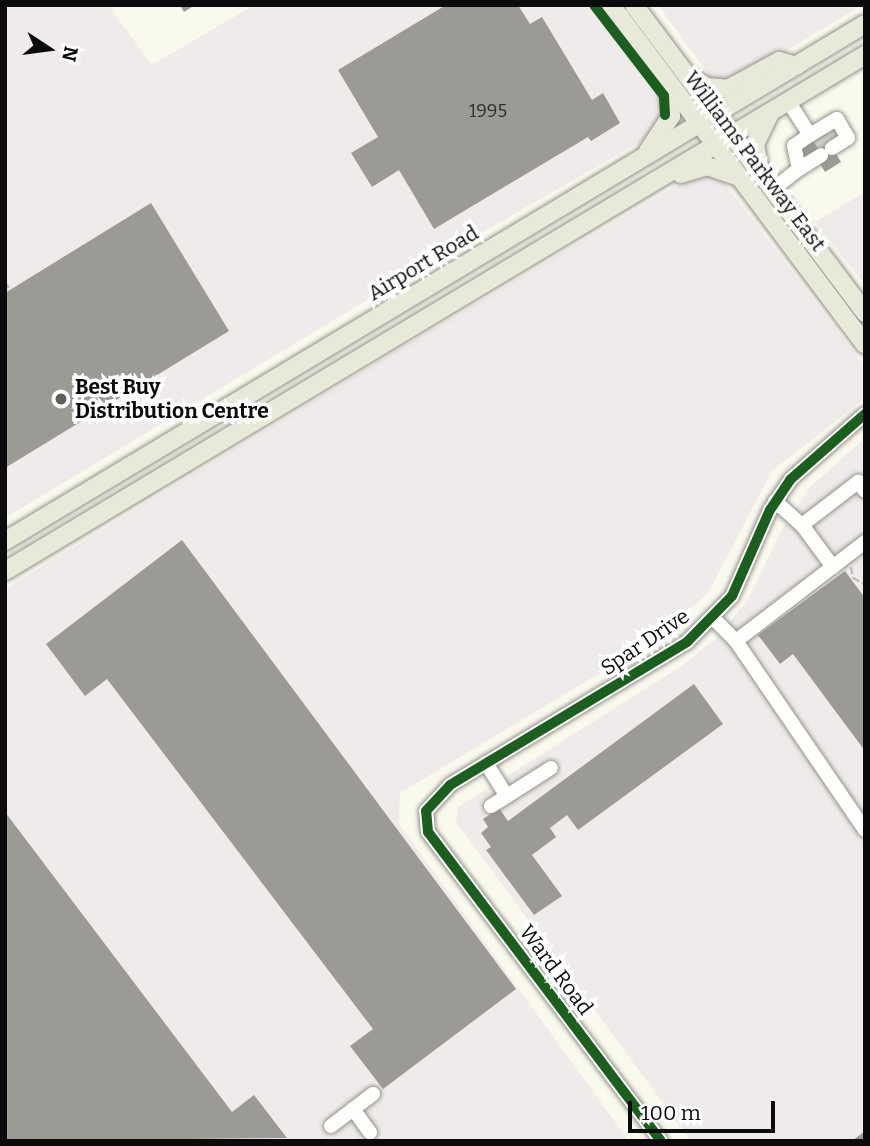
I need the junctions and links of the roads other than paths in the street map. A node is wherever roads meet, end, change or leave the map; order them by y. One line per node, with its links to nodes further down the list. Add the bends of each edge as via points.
1 (611, 5): 7 (main road, Williams Parkway East)
2 (634, 5): 6 (main road, Williams Parkway East)
3 (865, 24): 5 (main road, Airport Road)
4 (865, 55): 8 (main road)
5 (796, 66): 6 (main road, via 779,61 737,86 721,90 701,84); 9 (main road, Airport Road)
6 (681, 70): 9 (main road, Williams Parkway East)
7 (665, 79): 10 (main road, Williams Parkway East); 14 (main road, via 672,114)
8 (781, 105): 11 (main road); 12 (street); 17 (main road, via 755,144)
9 (715, 115): 10 (main road, Airport Road); 11 (main road, Williams Parkway East)
10 (699, 125): 13 (main road, Williams Parkway East); 14 (main road, Airport Road)
11 (731, 135): 13 (main road); 17 (main road, Williams Parkway East)
12 (821, 142): 15 (street); 15 (street, via 794,146)
13 (714, 145): 16 (main road, Williams Parkway East); 18 (main road)
14 (642, 159): 25 (main road, Airport Road)
15 (799, 169): 17 (street)
16 (739, 178): 18 (main road, via 724,169 699,166 661,186); 20 (main road, Williams Parkway East)
17 (767, 183): 19 (main road, Williams Parkway East)
18 (646, 186): 28 (main road)
19 (865, 313)
20 (865, 344)
21 (865, 414): 23 (street, Spar Drive, via 817,452)
22 (865, 491): 24 (street, via 858,482)
23 (775, 501): 24 (street); 29 (street, Spar Drive, via 732,596)
24 (802, 525): 27 (street)
25 (5, 541)
26 (865, 542): 27 (street)
27 (833, 566): 30 (street)
28 (5, 571)
29 (713, 618): 30 (street); 31 (street, Spar Drive, via 677,649)
30 (736, 641): 36 (street)
31 (486, 763): 33 (street); 35 (street, Spar Drive, via 433,799)
32 (551, 768): 33 (street)
33 (507, 796): 34 (street)
34 (491, 806)
35 (425, 821): 41 (street, Ward Road, via 428,832)
36 (865, 830)
37 (373, 1094): 38 (street)
38 (353, 1109): 39 (street); 40 (street)
39 (331, 1126)
40 (369, 1132)
41 (661, 1141)

